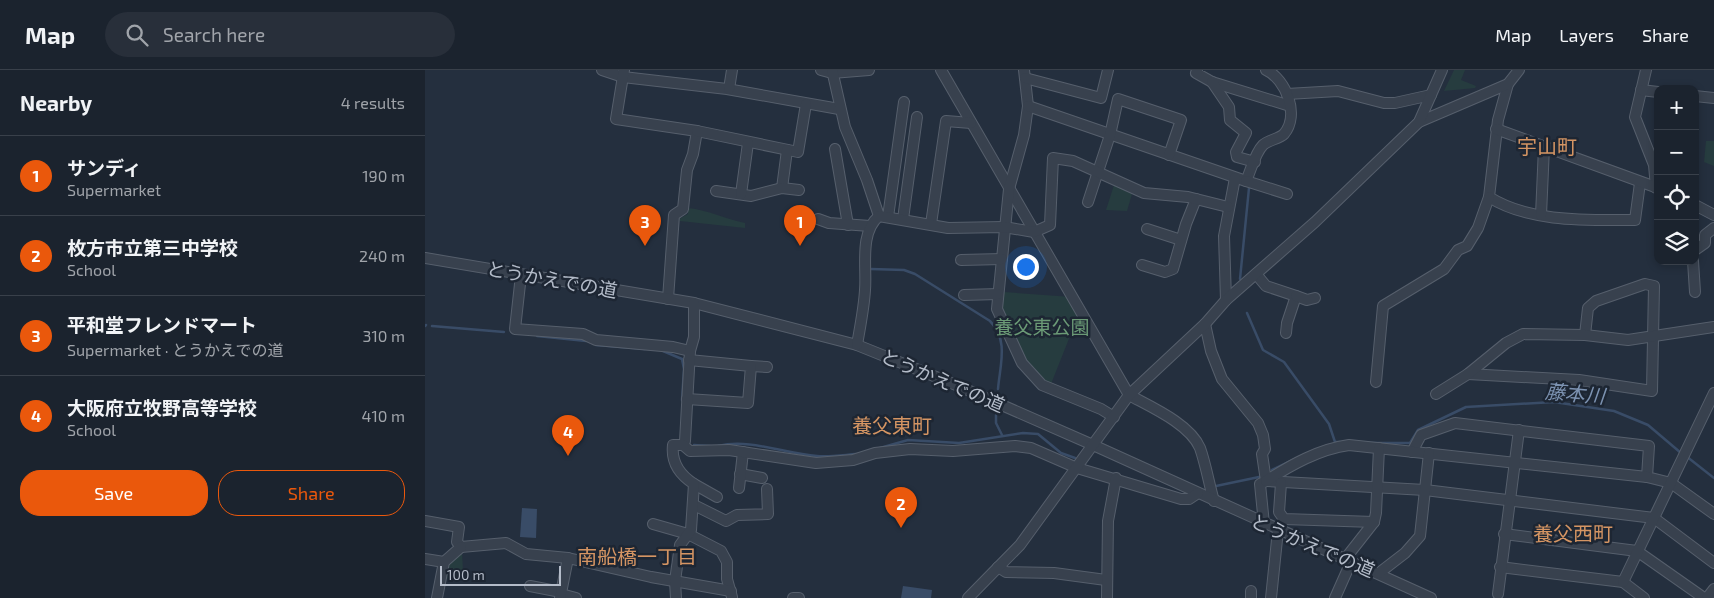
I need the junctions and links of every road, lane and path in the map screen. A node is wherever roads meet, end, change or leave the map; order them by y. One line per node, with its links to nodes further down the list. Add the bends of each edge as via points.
1 (602, 70): 13 (street)
2 (732, 70): 17 (street)
3 (821, 70): 12 (street)
4 (869, 70): 12 (street)
5 (941, 70): 31 (street)
6 (1108, 70): 14 (street, via 1101,98)
7 (1197, 70): 15 (street, via 1195,73)
8 (1442, 70): 21 (street)
9 (1519, 70): 16 (street)
10 (1646, 70): 18 (street)
11 (1269, 71): 20 (street, via 1275,74)
12 (832, 72): 28 (street)
13 (624, 74): 17 (street); 33 (street, via 616,119)
14 (1025, 74): 26 (street)
15 (1212, 82): 27 (street); 40 (street, via 1229,107 1230,120 1246,133 1236,152 1237,157)
16 (1508, 84): 30 (street); 32 (street)
17 (729, 89): 25 (street)
18 (1641, 90): 19 (street); 42 (street, via 1635,117)
19 (1654, 92)
20 (1287, 94): 21 (street, via 1338,91 1383,103); 27 (street)
21 (1431, 95): 30 (street)
22 (1699, 96): 23 (street)
23 (1714, 98)
24 (904, 102): 60 (street)
25 (806, 104): 28 (street); 38 (street, via 797,152)
26 (1028, 106): 34 (street); 48 (street, via 1025,134)
27 (1290, 106): 40 (street, via 1289,125 1283,135 1263,145)
28 (839, 109): 60 (street)
29 (917, 117): 62 (street)
30 (1419, 122): 77 (street)
31 (971, 123): 48 (street); 63 (street, via 946,121)
32 (1496, 129): 36 (street); 53 (street)
33 (697, 131): 35 (street); 84 (street, via 687,170 683,209 674,214)
34 (1110, 135): 39 (street); 39 (street, via 1118,99 1181,120); 41 (street)
35 (748, 143): 38 (street); 51 (street)
36 (1544, 147): 45 (street); 58 (street)
37 (835, 149): 64 (street)
38 (787, 150): 47 (street)
39 (1169, 156): 43 (street)
40 (1255, 162): 44 (street)
41 (1098, 171): 54 (street, via 1144,193); 55 (street); 69 (street, via 1073,161 1053,158 1050,225)
42 (1655, 175)
43 (1235, 178): 44 (street); 56 (street)
44 (1246, 181): 52 (street)
45 (1639, 183): 46 (street); 58 (street, via 1635,220)
46 (1654, 187)
47 (782, 188): 49 (street); 51 (street, via 751,196)
48 (1009, 189): 66 (street); 69 (street)
49 (799, 190)
50 (716, 191): 51 (street)
51 (741, 194)
52 (1287, 194)
53 (1489, 197): 58 (street, via 1498,203); 97 (street, via 1478,228 1467,246 1458,250 1444,268 1383,306)
54 (1196, 199): 56 (street); 70 (street)
55 (1088, 202)
56 (1228, 207): 85 (street, via 1224,236)
57 (1699, 207): 59 (street)
58 (1541, 215)
59 (1714, 215)
60 (884, 217): 62 (street); 65 (street)
61 (818, 219): 64 (street)
62 (903, 219): 63 (street)
63 (931, 224): 66 (street, via 948,228)
64 (848, 225): 65 (street)
65 (870, 226): 92 (street)
66 (1004, 227): 69 (street); 74 (street)
67 (1714, 228): 71 (street, via 1705,235 1705,243)
68 (1147, 229): 70 (street)
69 (1034, 232): 99 (street)
70 (1181, 240): 75 (street, via 1173,269 1169,272)
71 (1699, 247)
72 (425, 258): 78 (street, とうかえでの道)
73 (961, 260): 74 (street)
74 (1001, 260): 80 (street)
75 (1142, 265)
76 (1693, 265): 79 (street)
77 (1256, 274): 82 (street, via 1266,286); 85 (street)
78 (521, 275): 84 (street, とうかえでの道); 93 (street, via 515,329 583,334 596,340 673,347)
79 (1696, 292)
80 (999, 294): 81 (street); 102 (street, via 997,309 1021,363 1042,385)
81 (964, 295)
82 (1296, 296): 83 (street, via 1307,300); 89 (street)
83 (1315, 298)
84 (668, 299): 86 (street, とうかえでの道)
85 (1226, 300): 87 (street)
86 (694, 303): 92 (street, とうかえでの道); 93 (street, via 694,337)
87 (1205, 324): 99 (street); 116 (street, via 1222,379 1258,423 1263,435 1265,448 1262,454)
88 (1714, 327): 91 (street)
89 (1286, 334)
90 (1585, 335): 91 (street, via 1628,340); 91 (street, via 1588,308 1596,301 1645,284 1654,286); 96 (street, via 1523,334)
91 (1654, 336): 96 (street, via 1653,390 1579,380)
92 (857, 345): 105 (street, とうかえでの道)
93 (689, 356): 94 (street); 101 (street)
94 (751, 366): 95 (street); 101 (street, via 748,403)
95 (767, 367)
96 (1468, 374): 100 (street)
97 (1376, 382)
98 (1714, 393): 118 (street)
99 (1129, 394): 102 (street); 127 (street, via 1172,419 1193,438 1199,447)
100 (1437, 394)
101 (687, 399): 104 (street)
102 (1113, 417): 105 (street)
103 (1519, 430): 108 (street, via 1455,423 1421,435); 110 (street); 113 (street, via 1649,446)
104 (683, 445): 107 (street, via 690,451); 119 (street, via 673,445 672,458 685,478)
105 (1093, 445): 111 (street); 124 (street, とうかえでの道)
106 (1379, 448): 108 (street); 116 (street, via 1335,447 1304,459); 121 (street)
107 (743, 452): 111 (street, via 816,463 853,460 909,449 953,451 1015,446 1031,448); 112 (street)
108 (1412, 452): 109 (street)
109 (1429, 453): 110 (street); 123 (street)
110 (1515, 464): 113 (street); 126 (street)
111 (1077, 468): 115 (street); 145 (street, via 1020,545)
112 (740, 474): 114 (street); 120 (street)
113 (1647, 477): 118 (street)
114 (762, 478)
115 (1115, 478): 124 (street, via 1181,498); 148 (street, via 1108,521)
116 (1267, 481): 117 (street); 134 (street, via 1260,484)
117 (1281, 483): 121 (street); 132 (street, via 1279,512 1284,519)
118 (1671, 483): 129 (street); 130 (street)
119 (694, 484): 125 (street); 128 (street)
120 (739, 488)
121 (1377, 488): 123 (street); 132 (street)
122 (767, 489): 128 (street, via 768,514 737,515 726,521)
123 (1425, 490): 126 (street); 147 (street, via 1420,536 1405,553)
124 (1198, 493): 127 (street, とうかえでの道)
125 (717, 496)
126 (1509, 500): 130 (street); 137 (street)
127 (1214, 501): 134 (street, とうかえでの道)
128 (694, 505): 136 (street)
129 (1714, 514)
130 (1654, 518): 139 (street); 144 (street)
131 (425, 521): 138 (street, via 459,527 457,542)
132 (1373, 522): 142 (street)
133 (653, 524): 136 (street)
134 (1264, 524): 135 (street, とうかえでの道)
135 (1278, 530): 142 (street, とうかえでの道); 163 (street)
136 (688, 534): 149 (street, via 680,544); 155 (street, via 721,550 727,562)
137 (1504, 534): 139 (street); 146 (street)
138 (461, 547): 140 (street, via 506,543 527,554); 143 (street)
139 (1637, 551): 150 (street); 167 (street)
140 (568, 558): 149 (street); 154 (street)
141 (425, 559): 143 (street)
142 (1348, 561): 147 (street, とうかえでの道); 164 (street)
143 (445, 562): 156 (street)
144 (1714, 563)
145 (998, 567): 148 (street, via 1006,572 1054,573); 161 (street)
146 (1500, 567): 150 (street); 153 (street)
147 (1379, 573): 165 (street, とうかえでの道)
148 (1106, 580): 162 (street)
149 (675, 581): 155 (street); 158 (street)
150 (1623, 582): 166 (street)
151 (530, 586): 154 (street)
152 (1714, 589): 167 (street)
153 (1498, 594)
154 (561, 595): 157 (street)
155 (731, 595)
156 (437, 598)
157 (576, 598)
158 (676, 598)
159 (793, 598): 160 (street)
160 (799, 598)
161 (968, 598)
162 (1107, 598)
163 (1271, 598)
164 (1335, 598)
165 (1431, 598)
166 (1644, 598)
167 (1705, 598)

